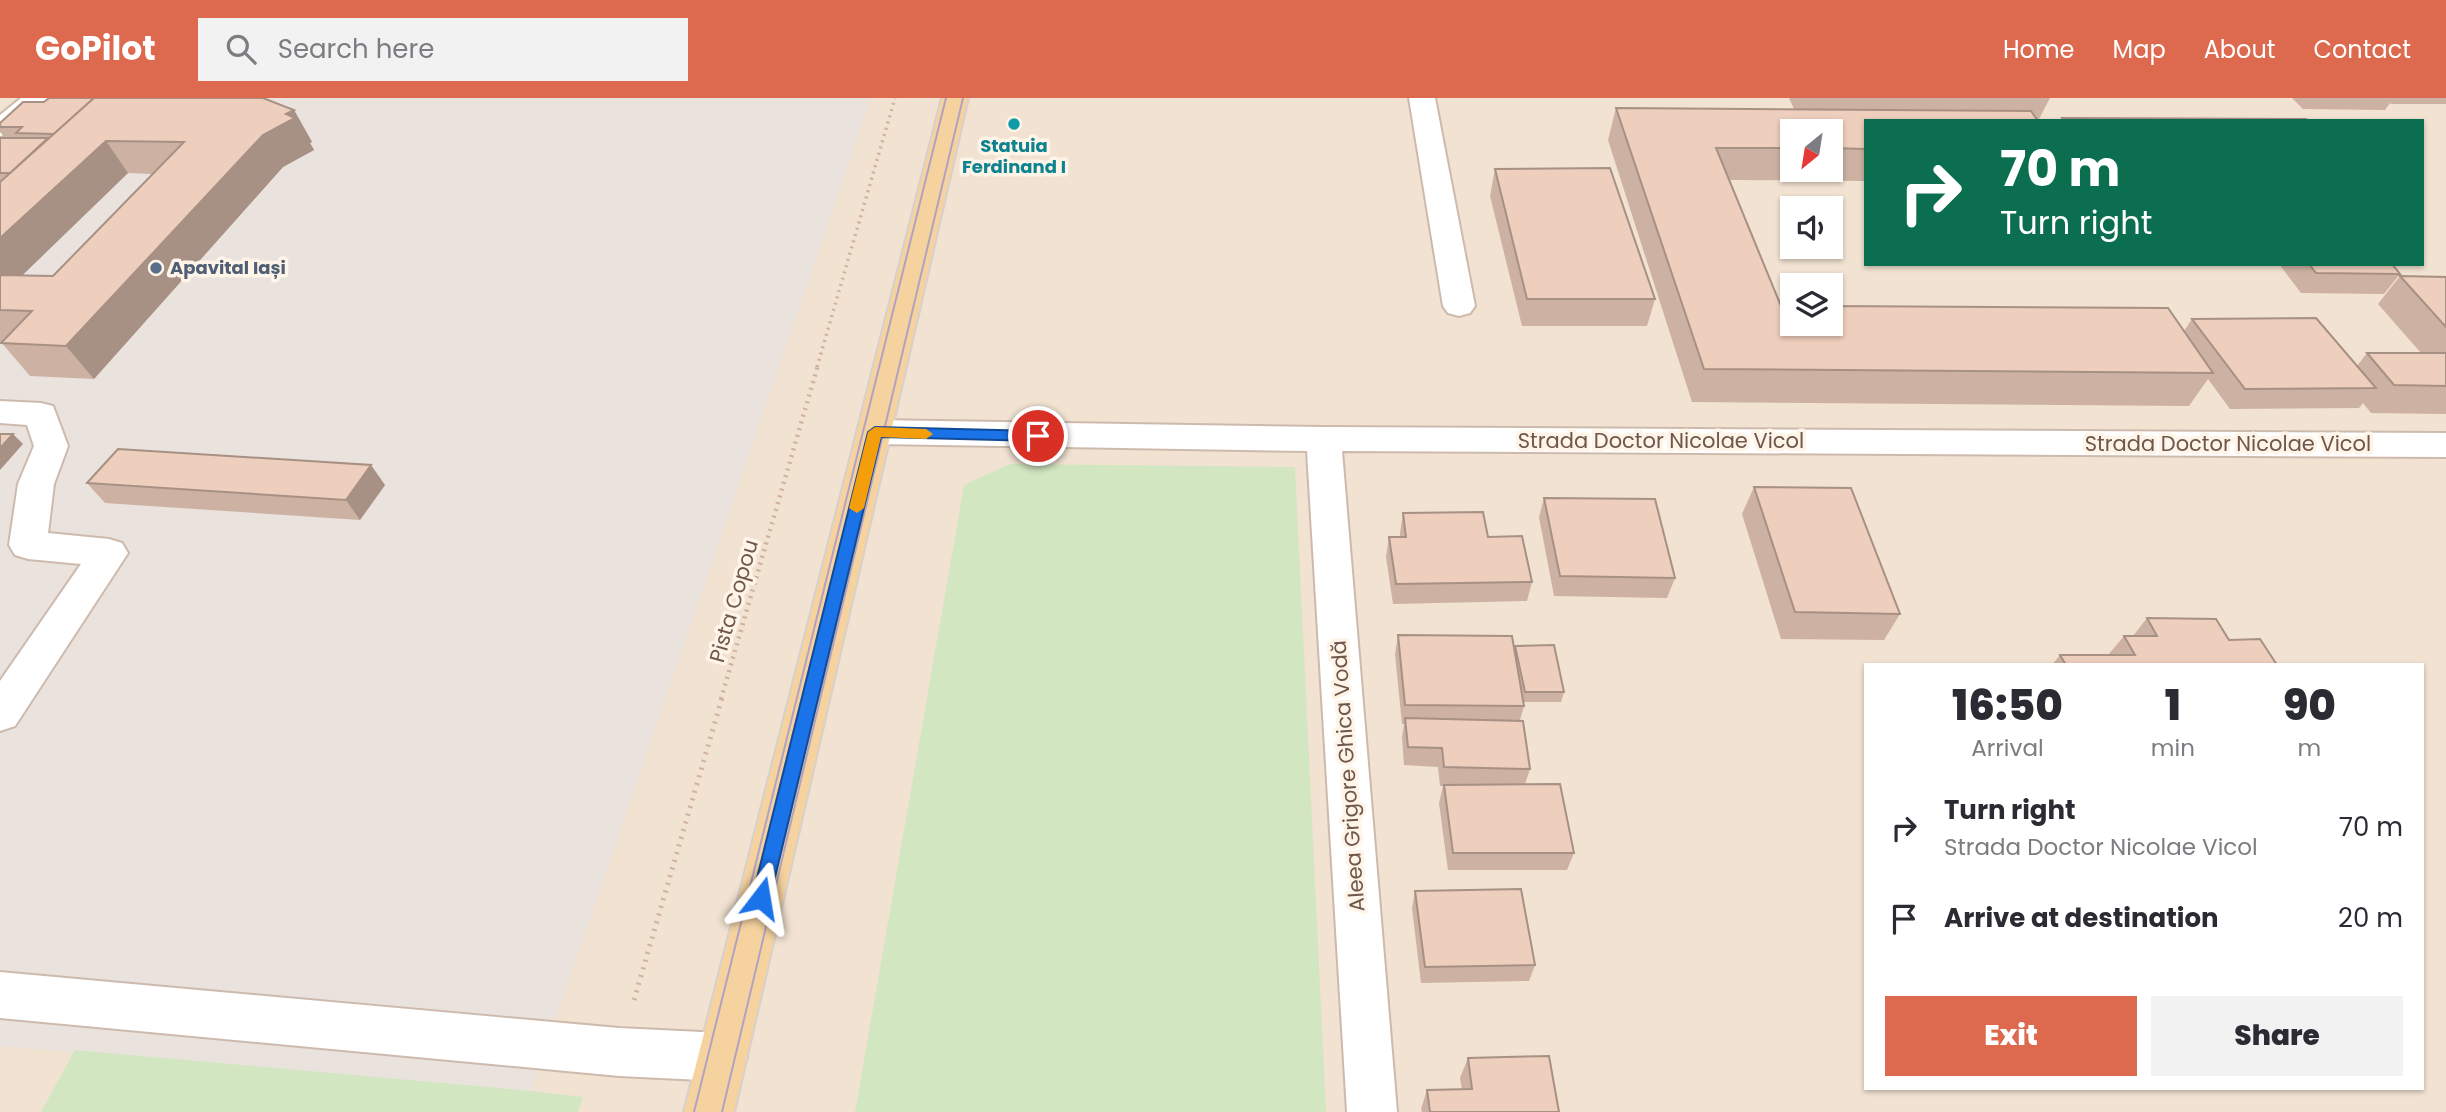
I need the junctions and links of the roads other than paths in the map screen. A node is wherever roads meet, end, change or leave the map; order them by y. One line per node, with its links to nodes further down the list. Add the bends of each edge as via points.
1 (37, 98): 4 (street)
2 (956, 98): 7 (main road)
3 (1422, 98): 5 (street)
4 (0, 128)
5 (1459, 306)
6 (0, 412): 10 (street, via 41,414 51,446 36,484 28,545 108,553)
7 (875, 432): 8 (street, Strada Doctor Nicolae Vicol); 12 (main road)
8 (1324, 439): 9 (street, Strada Doctor Nicolae Vicol); 14 (street, Aleea Grigore Ghica Vodă)
9 (2446, 445)
10 (0, 714)
11 (0, 995): 12 (street, via 619,1052)
12 (722, 1057): 13 (main road)
13 (709, 1112)
14 (1371, 1112)

